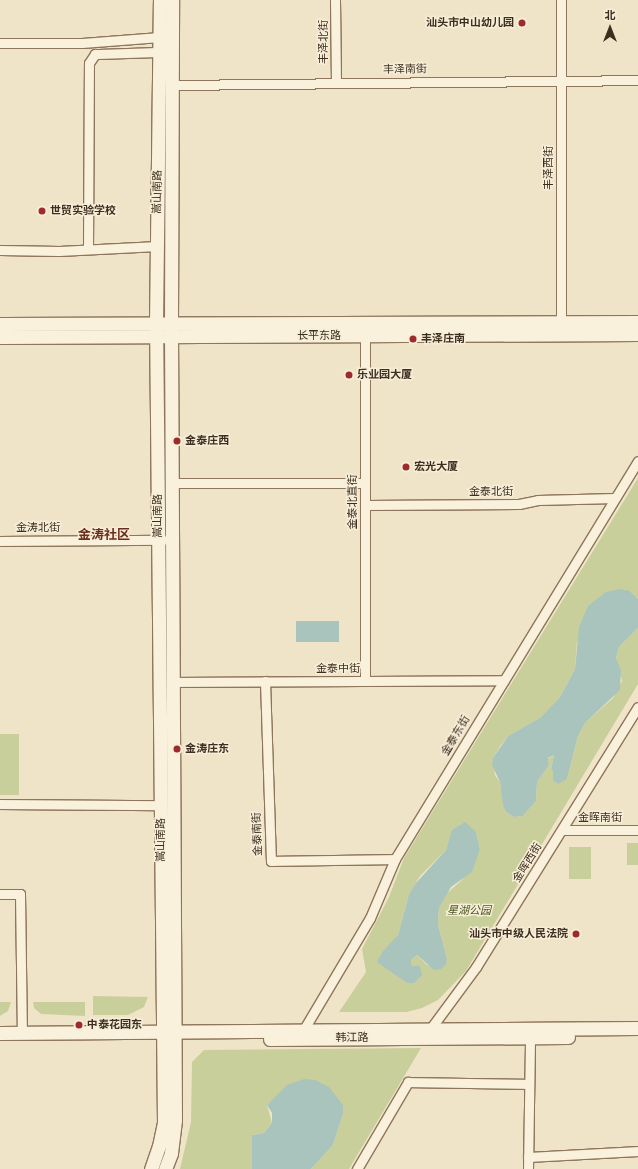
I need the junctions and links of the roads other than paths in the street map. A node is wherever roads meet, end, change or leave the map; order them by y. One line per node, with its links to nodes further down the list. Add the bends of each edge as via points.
1 (160, 0): 5 (street, 嵩山南路)
2 (172, 0): 11 (street, 嵩山南路)
3 (335, 0): 10 (street, 丰泽北街)
4 (561, 0): 9 (street, 丰泽西街)
5 (160, 37): 6 (street, via 96,43); 7 (street, 嵩山南路)
6 (0, 43)
7 (160, 52): 12 (street, 嵩山南路); 13 (street, via 96,54 89,63)
8 (638, 80): 9 (street, 丰泽南街)
9 (561, 81): 10 (street, 丰泽南街); 20 (street, 丰泽西街)
10 (336, 83): 11 (street, 丰泽南街)
11 (172, 85): 17 (street, 嵩山南路)
12 (158, 246): 13 (street); 16 (street, 嵩山南路)
13 (88, 248): 14 (street, via 60,251)
14 (0, 250)
15 (638, 322): 20 (street, 长平东路)
16 (156, 323): 17 (street, 长平东路); 19 (street, 长平东路); 24 (street, 嵩山南路)
17 (171, 323): 18 (street, 长平东路); 25 (street, 嵩山南路)
18 (364, 323): 20 (street, 长平东路); 22 (street, 金泰北直街)
19 (0, 324)
20 (561, 328): 21 (street, 长平东路); 22 (street, 长平东路)
21 (638, 334)
22 (365, 336): 25 (street, 长平东路); 28 (street, 金泰北直街)
23 (0, 337): 24 (street, 长平东路)
24 (156, 337): 25 (street, 长平东路); 32 (street, 嵩山南路)
25 (171, 337): 27 (street, 嵩山南路)
26 (638, 461): 29 (street, 金泰东街)
27 (172, 483): 28 (street); 33 (street, 嵩山南路)
28 (365, 483): 30 (street, 金泰北直街)
29 (615, 498): 30 (street, 金泰北街, via 538,500 519,504); 34 (street, 金泰东街)
30 (365, 505): 36 (street, 金泰北直街)
31 (0, 540): 32 (street, 金涛北街)
32 (158, 540): 33 (street, 金涛北街); 40 (street, 嵩山南路)
33 (172, 540): 37 (street, 嵩山南路)
34 (504, 680): 36 (street, 金泰中街); 43 (street, 金泰东街)
35 (265, 681): 36 (street, 金泰中街); 37 (street, 金泰中街); 43 (street, 金泰南街, via 271,861)
36 (366, 681)
37 (173, 682): 51 (street, 嵩山南路)
38 (638, 707): 41 (street, 金晖西街)
39 (0, 804): 40 (street)
40 (160, 805): 51 (street, 嵩山南路)
41 (563, 830): 42 (street, 金晖南街); 45 (street, 金晖西街, via 476,967)
42 (638, 830)
43 (395, 859): 47 (street, 金泰东街, via 370,918)
44 (0, 894): 49 (street, via 20,894)
45 (432, 1028): 47 (street, 韩江路); 50 (street, 韩江路)
46 (638, 1028): 50 (street, 韩江路)
47 (304, 1029): 51 (street, 韩江路)
48 (0, 1032): 49 (street, 韩江路)
49 (22, 1032): 51 (street, 韩江路)
50 (530, 1033): 51 (street, 韩江路); 52 (street, 韩江路); 54 (street)
51 (169, 1035): 53 (street, 韩江路); 57 (street, 嵩山南路, via 164,1122); 58 (street, 嵩山南路, via 176,1120)
52 (638, 1037)
53 (0, 1040)
54 (529, 1084): 56 (street); 59 (street, via 408,1082)
55 (638, 1151): 56 (street)
56 (528, 1157): 60 (street)
57 (151, 1169)
58 (166, 1169)
59 (357, 1169)
60 (528, 1169)

